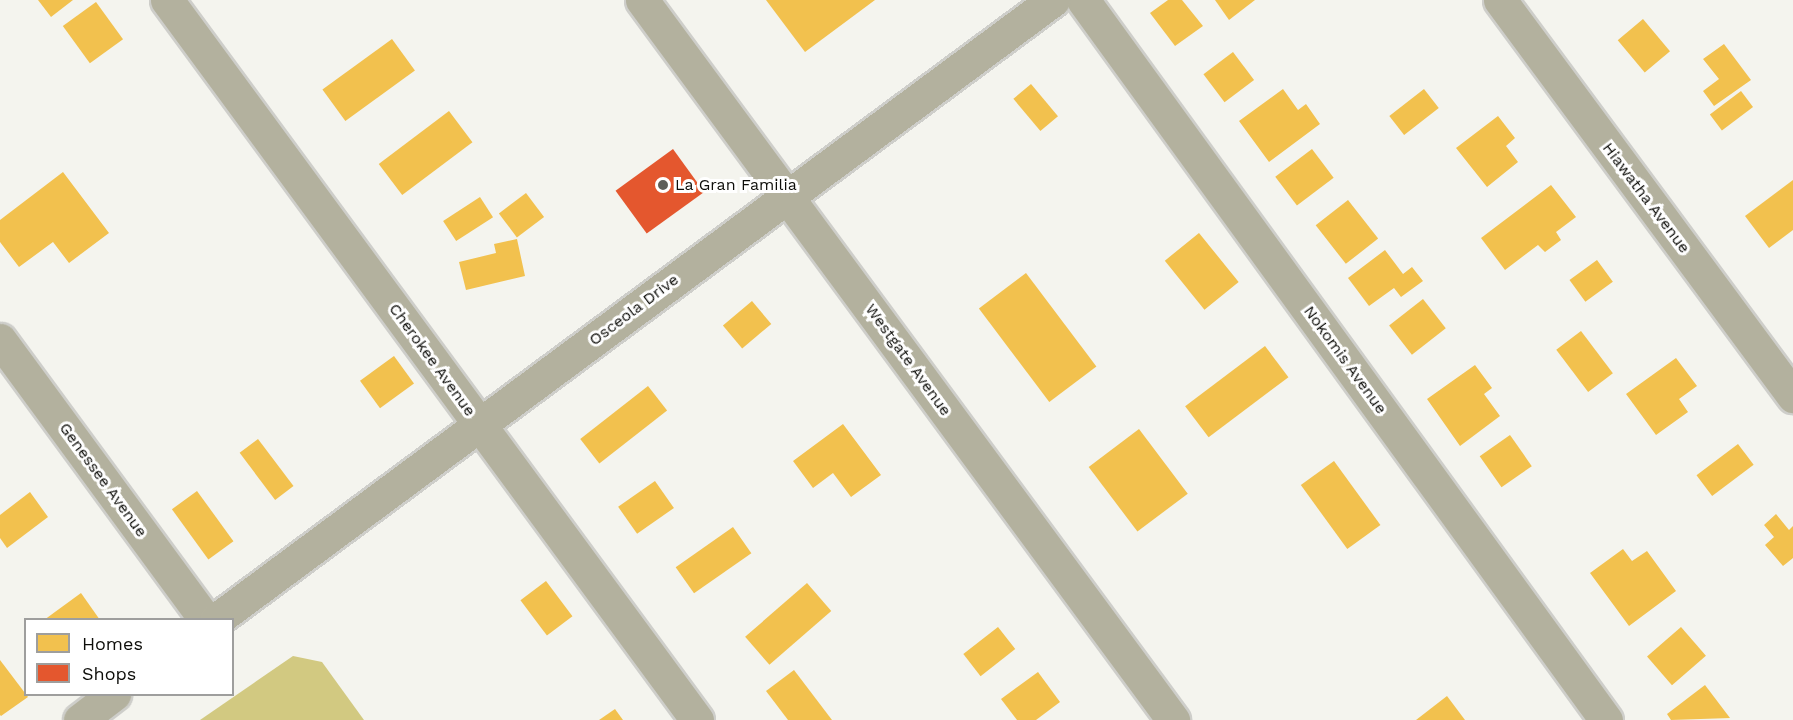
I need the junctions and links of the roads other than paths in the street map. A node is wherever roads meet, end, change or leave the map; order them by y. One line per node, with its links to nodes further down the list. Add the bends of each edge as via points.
1 (167, 0): 9 (street, Cherokee Avenue)
2 (642, 0): 6 (street, Westgate Avenue)
3 (1053, 0): 6 (street, Osceola Drive)
4 (1083, 0): 16 (street, Nokomis Avenue)
5 (1500, 0): 8 (street, Hiawatha Avenue)
6 (787, 196): 9 (street, Osceola Drive); 15 (street, Westgate Avenue)
7 (0, 340): 10 (street, Genessee Avenue)
8 (1793, 396)
9 (479, 425): 11 (street, Osceola Drive); 14 (street, Cherokee Avenue)
10 (205, 618)
11 (219, 618)
12 (111, 696): 13 (street)
13 (80, 720)
14 (697, 720)
15 (1173, 720)
16 (1606, 720)

